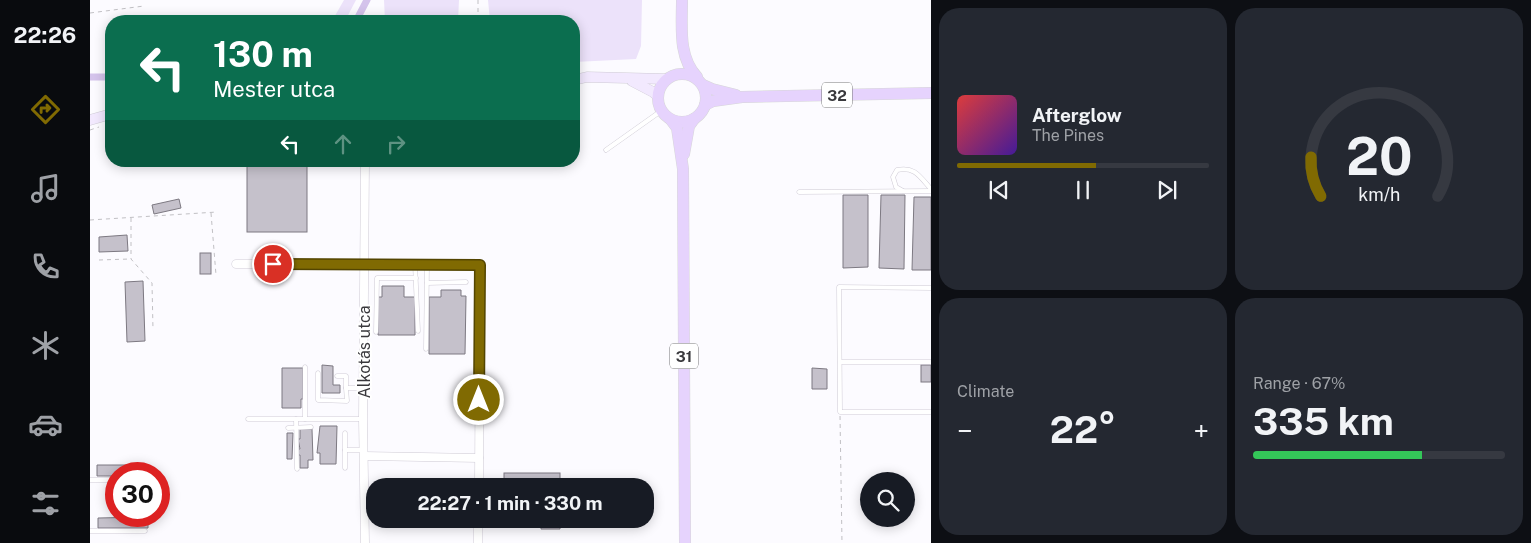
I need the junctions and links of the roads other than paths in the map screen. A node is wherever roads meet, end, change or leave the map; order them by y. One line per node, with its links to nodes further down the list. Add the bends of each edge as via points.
1 (682, 0): 2 (main road)
2 (682, 40): 3 (main road); 6 (main road, via 689,68)
3 (670, 77): 4 (street); 6 (main road, via 686,73); 8 (main road, via 662,84)
4 (621, 78): 5 (street); 8 (street, via 638,82)
5 (580, 79)
6 (701, 82): 9 (main road, 32, via 712,89); 10 (main road, via 706,91)
7 (931, 93): 9 (main road, 32)
8 (658, 96): 11 (main road)
9 (742, 97): 10 (main road, 32, via 713,101)
10 (706, 106): 13 (main road, 31)
11 (661, 111): 15 (main road, 31); 16 (lane)
12 (105, 116): 14 (street)
13 (694, 119): 15 (main road, via 686,122); 18 (main road, 31, via 689,126)
14 (90, 120)
15 (671, 120): 18 (main road, 31, via 677,128)
16 (606, 150)
17 (365, 167): 23 (street, Alkotás utca)
18 (682, 169): 62 (main road, 31)
19 (931, 190): 21 (lane); 21 (lane, via 914,170 905,168 897,170 893,177 896,187)
20 (799, 192): 21 (lane)
21 (903, 192)
22 (236, 264): 23 (street)
23 (364, 264): 24 (street); 39 (street, Alkotás utca)
24 (415, 264): 25 (street); 26 (lane)
25 (427, 264): 28 (lane); 51 (street, via 480,265)
26 (416, 278): 30 (lane); 31 (lane, via 377,278)
27 (466, 282): 28 (lane)
28 (427, 283): 32 (lane)
29 (931, 288): 33 (lane, via 840,287)
30 (418, 331)
31 (376, 332)
32 (426, 349)
33 (840, 362): 34 (lane); 40 (lane, via 840,412)
34 (931, 362)
35 (306, 367): 43 (lane)
36 (318, 372): 38 (lane, via 318,400 346,400)
37 (337, 376): 38 (lane, via 346,376)
38 (346, 388): 39 (lane)
39 (364, 388): 44 (street, Alkotás utca)
40 (931, 412)
41 (248, 419): 42 (lane)
42 (296, 419): 43 (lane); 47 (lane)
43 (305, 419): 44 (lane)
44 (364, 419): 50 (street, Alkotás utca)
45 (311, 427): 47 (lane)
46 (288, 428): 47 (lane)
47 (296, 428): 53 (lane)
48 (345, 433): 49 (lane)
49 (345, 450): 50 (lane); 52 (lane)
50 (364, 453): 51 (street); 60 (street, Alkotás utca)
51 (479, 458): 54 (street)
52 (345, 468)
53 (297, 469)
54 (478, 478)
55 (90, 480): 56 (lane)
56 (105, 480)
57 (478, 528): 61 (street)
58 (145, 530): 59 (lane)
59 (90, 531)
60 (365, 543)
61 (478, 543)
62 (685, 543)

